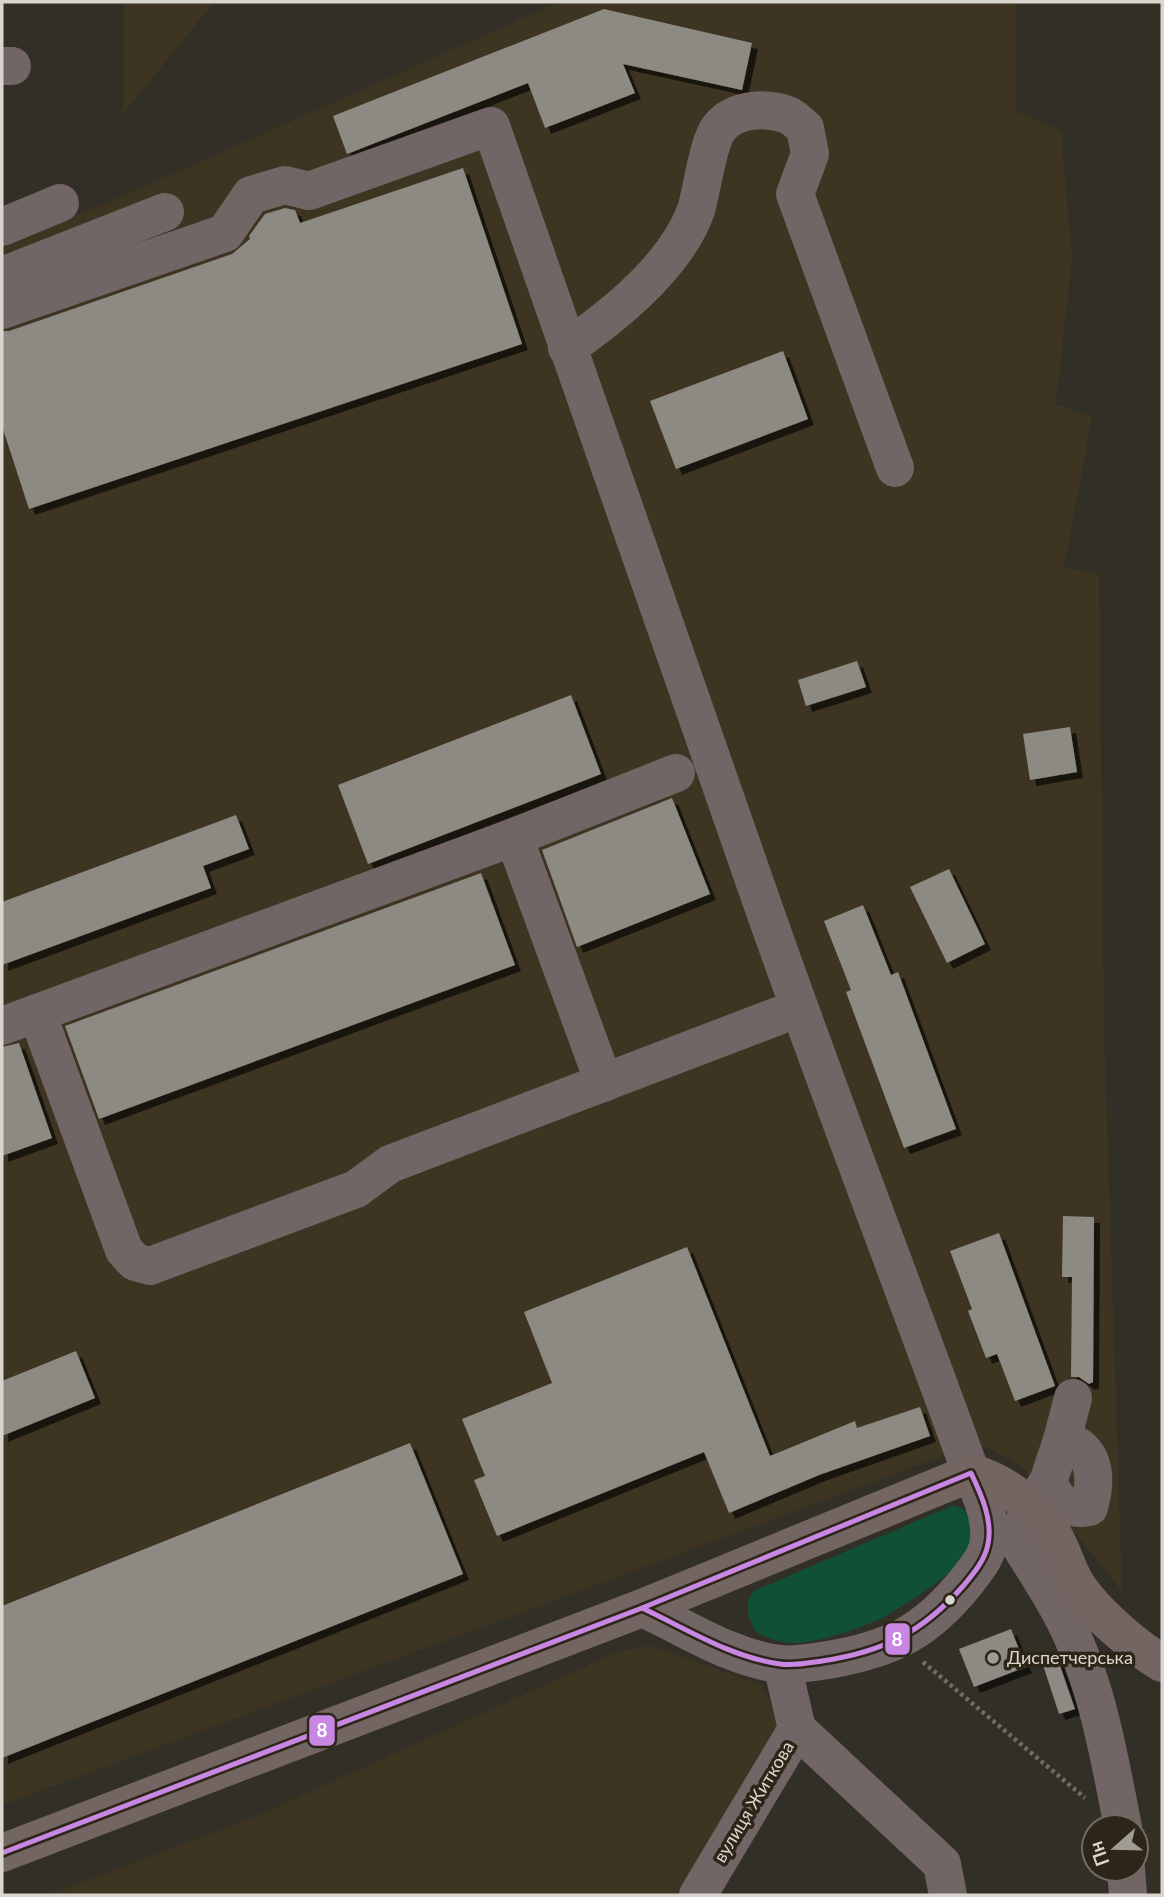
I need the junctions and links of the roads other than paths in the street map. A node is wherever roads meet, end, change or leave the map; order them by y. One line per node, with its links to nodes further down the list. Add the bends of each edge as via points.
1 (60, 203): 3 (street)
2 (165, 212): 4 (street)
3 (2, 227)
4 (2, 276)
5 (2, 310): 6 (street, via 225,233 250,195 285,185 309,191 491,126)
6 (567, 348): 7 (street, via 625,305 681,241 702,190 719,128 740,112 765,110 789,116 805,128 810,154 795,194); 14 (street, via 774,937)
7 (895, 468)
8 (676, 774): 9 (street)
9 (514, 837): 11 (street); 12 (street)
10 (778, 1016): 12 (street)
11 (19, 1019): 12 (street, via 124,1250 135,1262 150,1266 356,1189 390,1164)
12 (604, 1083)
13 (1073, 1398): 15 (street, via 1062,1440 1079,1447 1090,1463 1095,1486 1089,1507 1075,1509)
14 (971, 1473): 15 (main road, via 1009,1490); 16 (main road); 18 (street, via 981,1493 989,1541 983,1561 955,1596 924,1626 898,1641 854,1655)
15 (1039, 1495): 17 (main road, via 1078,1587 1114,1626); 20 (street, via 1016,1539 1064,1617 1086,1671)
16 (642, 1608): 18 (street, via 717,1646); 21 (main road)
17 (1162, 1663)
18 (782, 1664): 19 (street, вулиця Житкова)
19 (797, 1729): 22 (street, вулиця Житкова); 23 (street, via 942,1864)
20 (1120, 1813)
21 (2, 1853)
22 (698, 1895)
23 (948, 1895)

